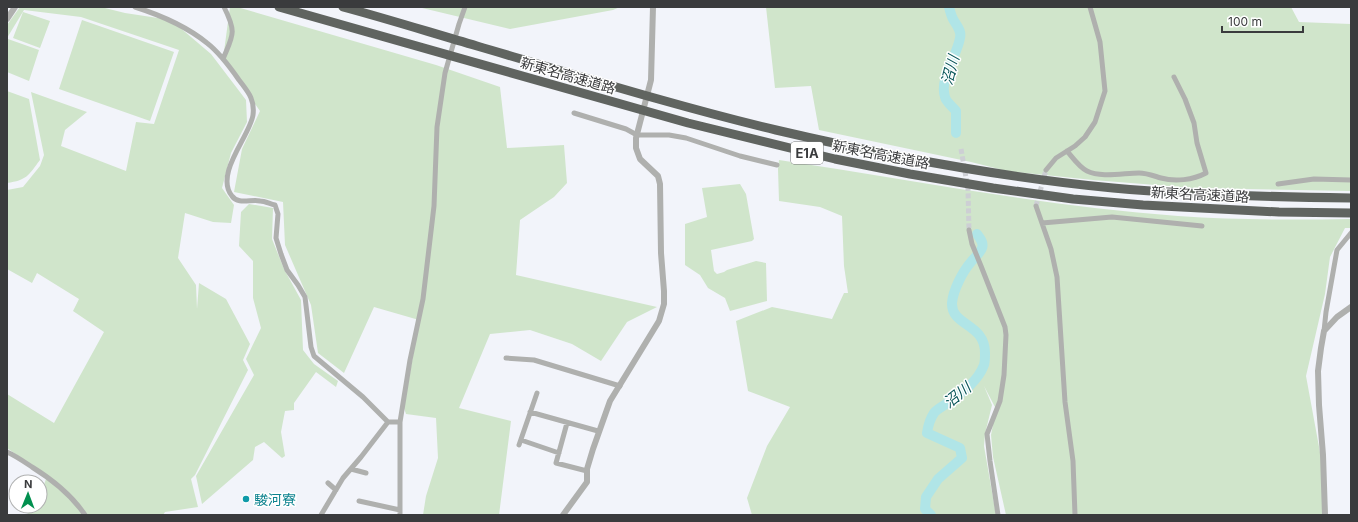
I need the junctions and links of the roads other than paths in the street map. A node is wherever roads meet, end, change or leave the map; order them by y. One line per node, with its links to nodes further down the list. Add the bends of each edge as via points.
1 (15, 7): 9 (street)
2 (134, 7): 10 (street, via 170,20 208,44)
3 (224, 7): 10 (street, via 233,30)
4 (279, 7): 21 (highway, 新東名高速道路 / E1A, via 688,124 835,160 993,188 1073,198 1143,205)
5 (343, 7): 19 (highway, 新東名高速道路 / E1A, via 638,94 841,144 923,161 1126,189 1224,195)
6 (465, 7): 33 (street, via 445,73 437,128 434,206 423,299)
7 (653, 7): 13 (street, via 652,80)
8 (1090, 7): 14 (street, via 1100,42 1105,91 1095,122 1088,133)
9 (7, 19)
10 (223, 59): 32 (street, via 253,98 253,116 235,154 227,180 228,190 237,201 261,200 275,205 278,214 276,238 287,270 305,297 314,356 363,397)
11 (1174, 77): 14 (street, via 1194,123 1206,173 1198,177 1176,180 1140,173 1112,175 1088,172)
12 (574, 113): 13 (street)
13 (637, 133): 15 (street, via 686,138); 29 (street, via 636,148 640,159 658,176 660,184 664,304 659,321)
14 (1067, 151): 16 (street, via 1056,158)
15 (777, 165)
16 (1046, 170)
17 (1351, 180): 18 (street, via 1314,179)
18 (1278, 184)
19 (1351, 198)
20 (1036, 206): 22 (street)
21 (1351, 213)
22 (1042, 223): 23 (street, via 1112,217); 49 (street, via 1057,278 1066,402 1074,461)
23 (1202, 226)
24 (968, 230): 48 (street, via 1006,334 1000,401 987,434)
25 (1351, 233): 27 (street, via 1337,250)
26 (1351, 307): 27 (street)
27 (1324, 331): 50 (street, via 1318,371)
28 (506, 358): 29 (street, via 534,360)
29 (620, 386): 35 (street, via 610,401)
30 (537, 393): 31 (street)
31 (530, 412): 34 (street); 37 (street, via 520,442)
32 (388, 422): 33 (street); 38 (street)
33 (400, 422): 44 (street)
34 (567, 423): 35 (street); 37 (street)
35 (598, 431): 39 (street)
36 (7, 452): 45 (street, via 51,479 77,502)
37 (559, 453): 39 (street, via 556,463)
38 (351, 469): 40 (street); 42 (street)
39 (587, 471): 47 (street, via 587,482)
40 (366, 473)
41 (328, 483): 42 (street)
42 (336, 490): 46 (street)
43 (359, 501): 44 (street)
44 (400, 512)
45 (85, 515)
46 (321, 515)
47 (563, 515)
48 (998, 515)
49 (1075, 515)
50 (1325, 515)

